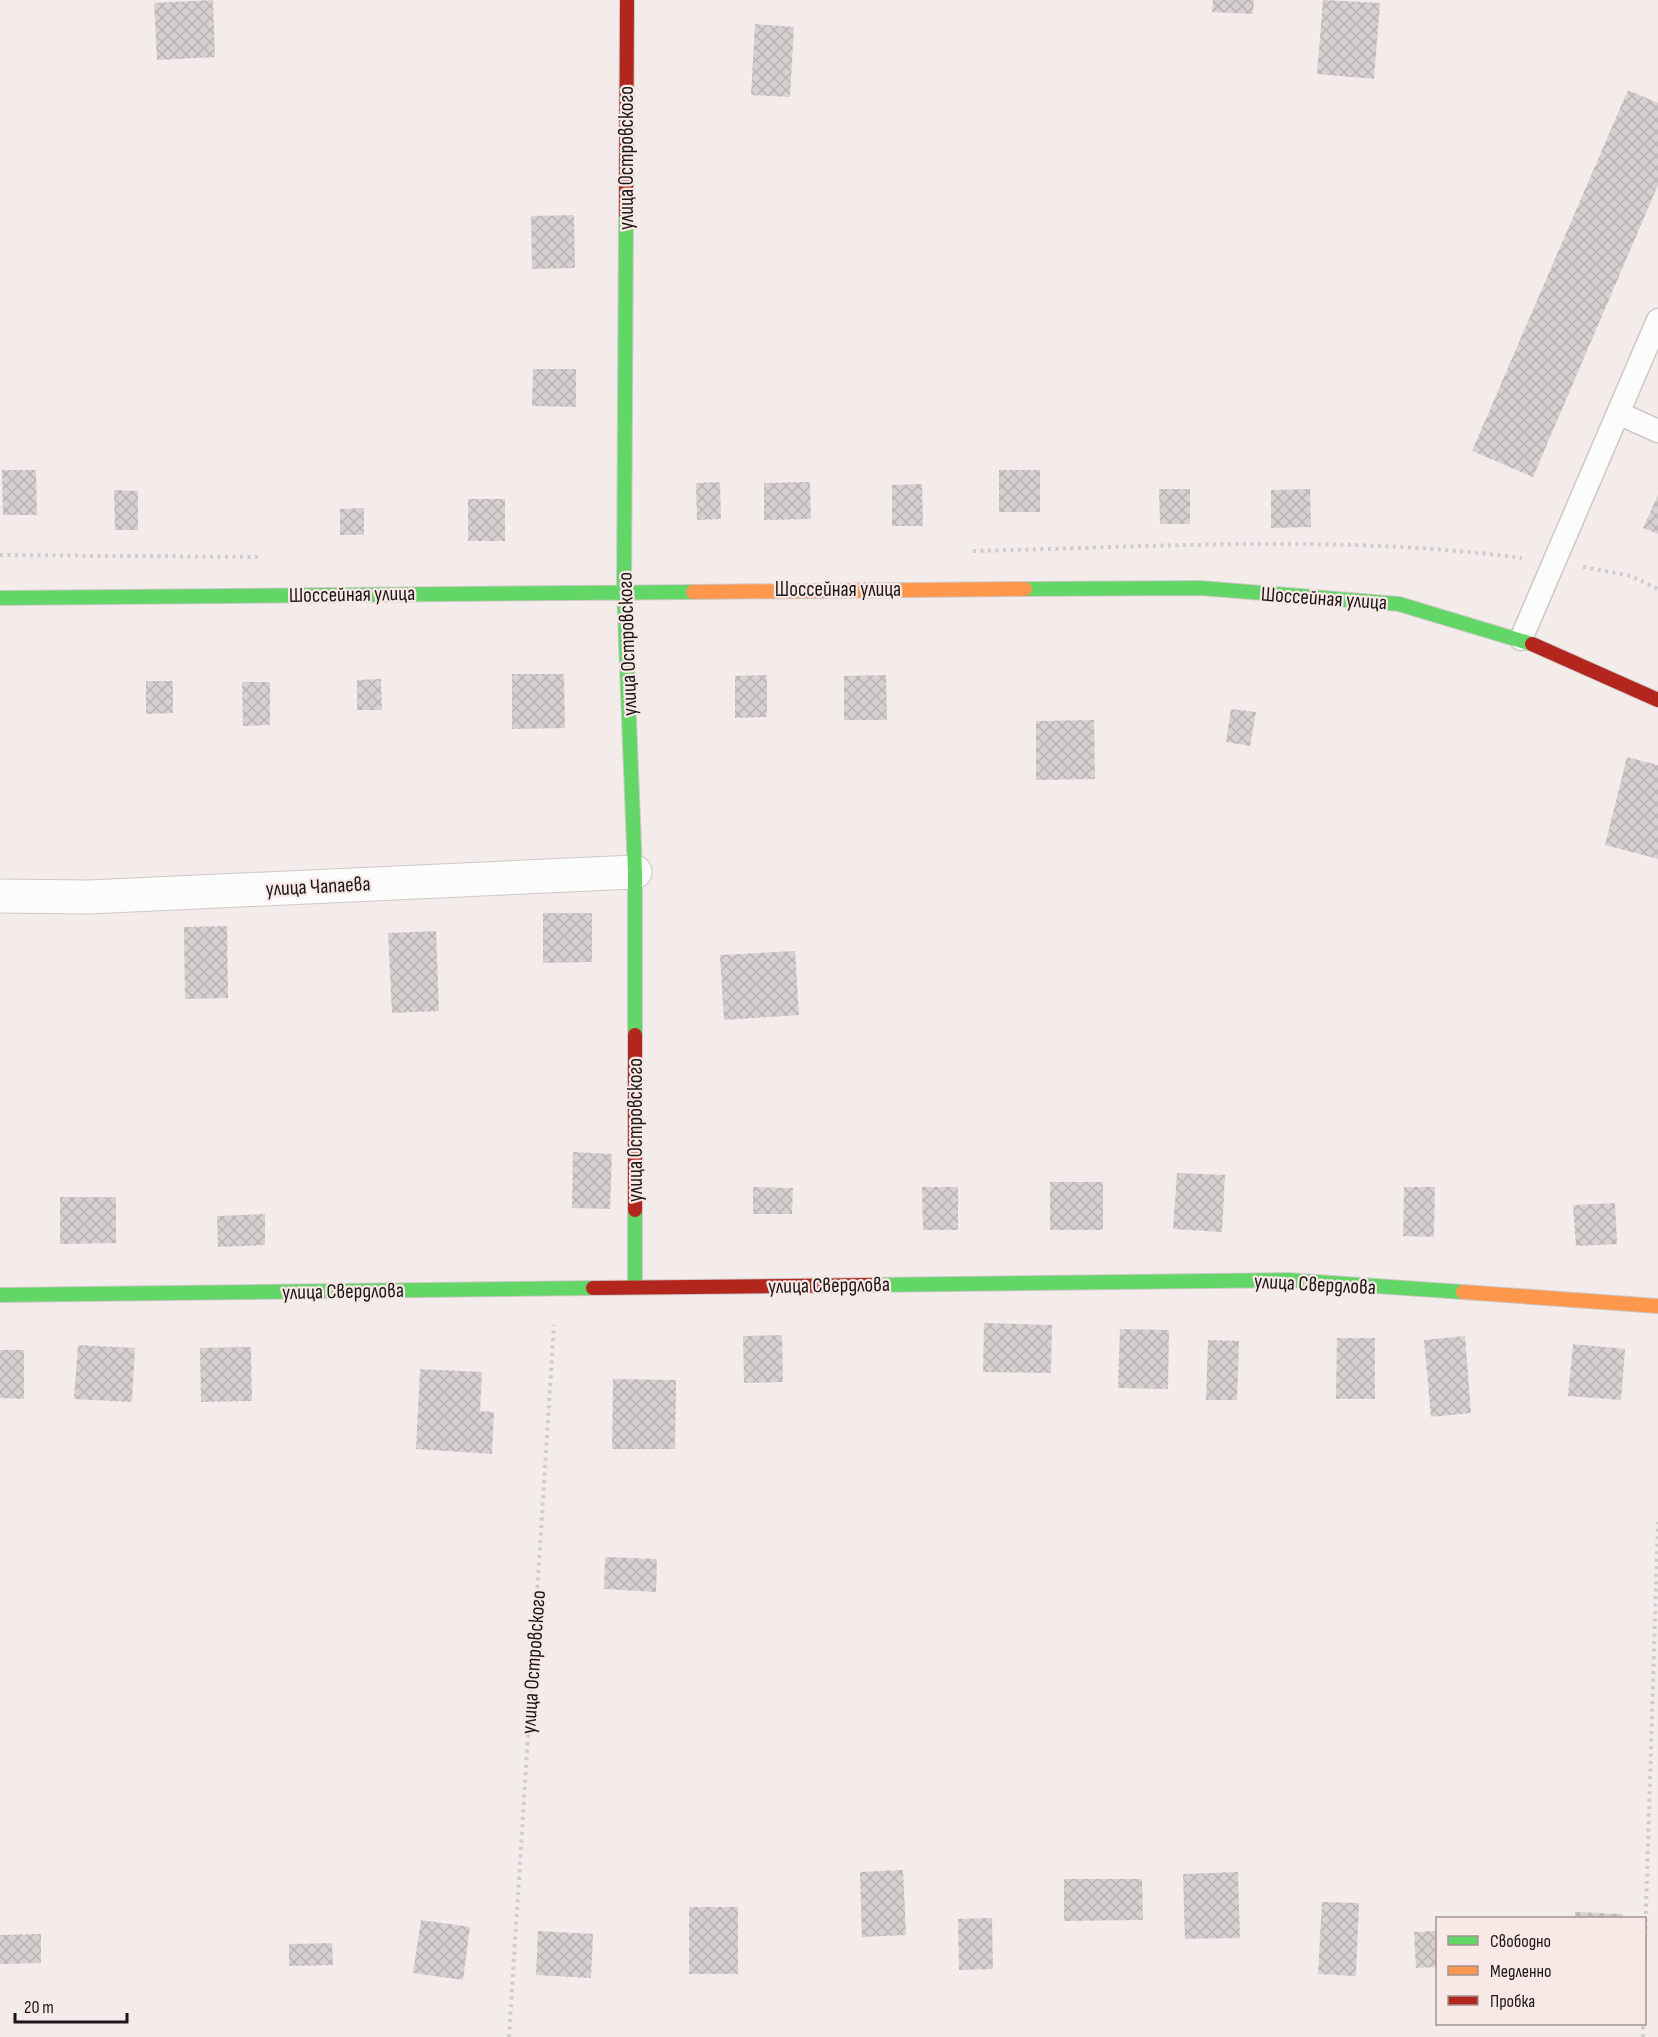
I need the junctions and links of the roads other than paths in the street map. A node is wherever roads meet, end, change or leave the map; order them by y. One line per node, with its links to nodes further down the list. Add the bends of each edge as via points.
1 (627, 0): 5 (street, улица Островского)
2 (1658, 320): 3 (lane)
3 (1618, 413): 4 (lane); 7 (lane)
4 (1658, 431)
5 (624, 591): 6 (street, Шоссейная улица); 7 (street, Шоссейная улица, via 1200,588 1400,604); 9 (street, улица Островского)
6 (0, 598)
7 (1521, 639): 8 (street, Шоссейная улица)
8 (1658, 700)
9 (635, 872): 10 (street, улица Чапаева, via 101,896); 11 (street, улица Островского)
10 (0, 896)
11 (635, 1287): 12 (street, улица Свердлова); 13 (street, улица Свердлова, via 1288,1280)
12 (0, 1295)
13 (1658, 1306)

